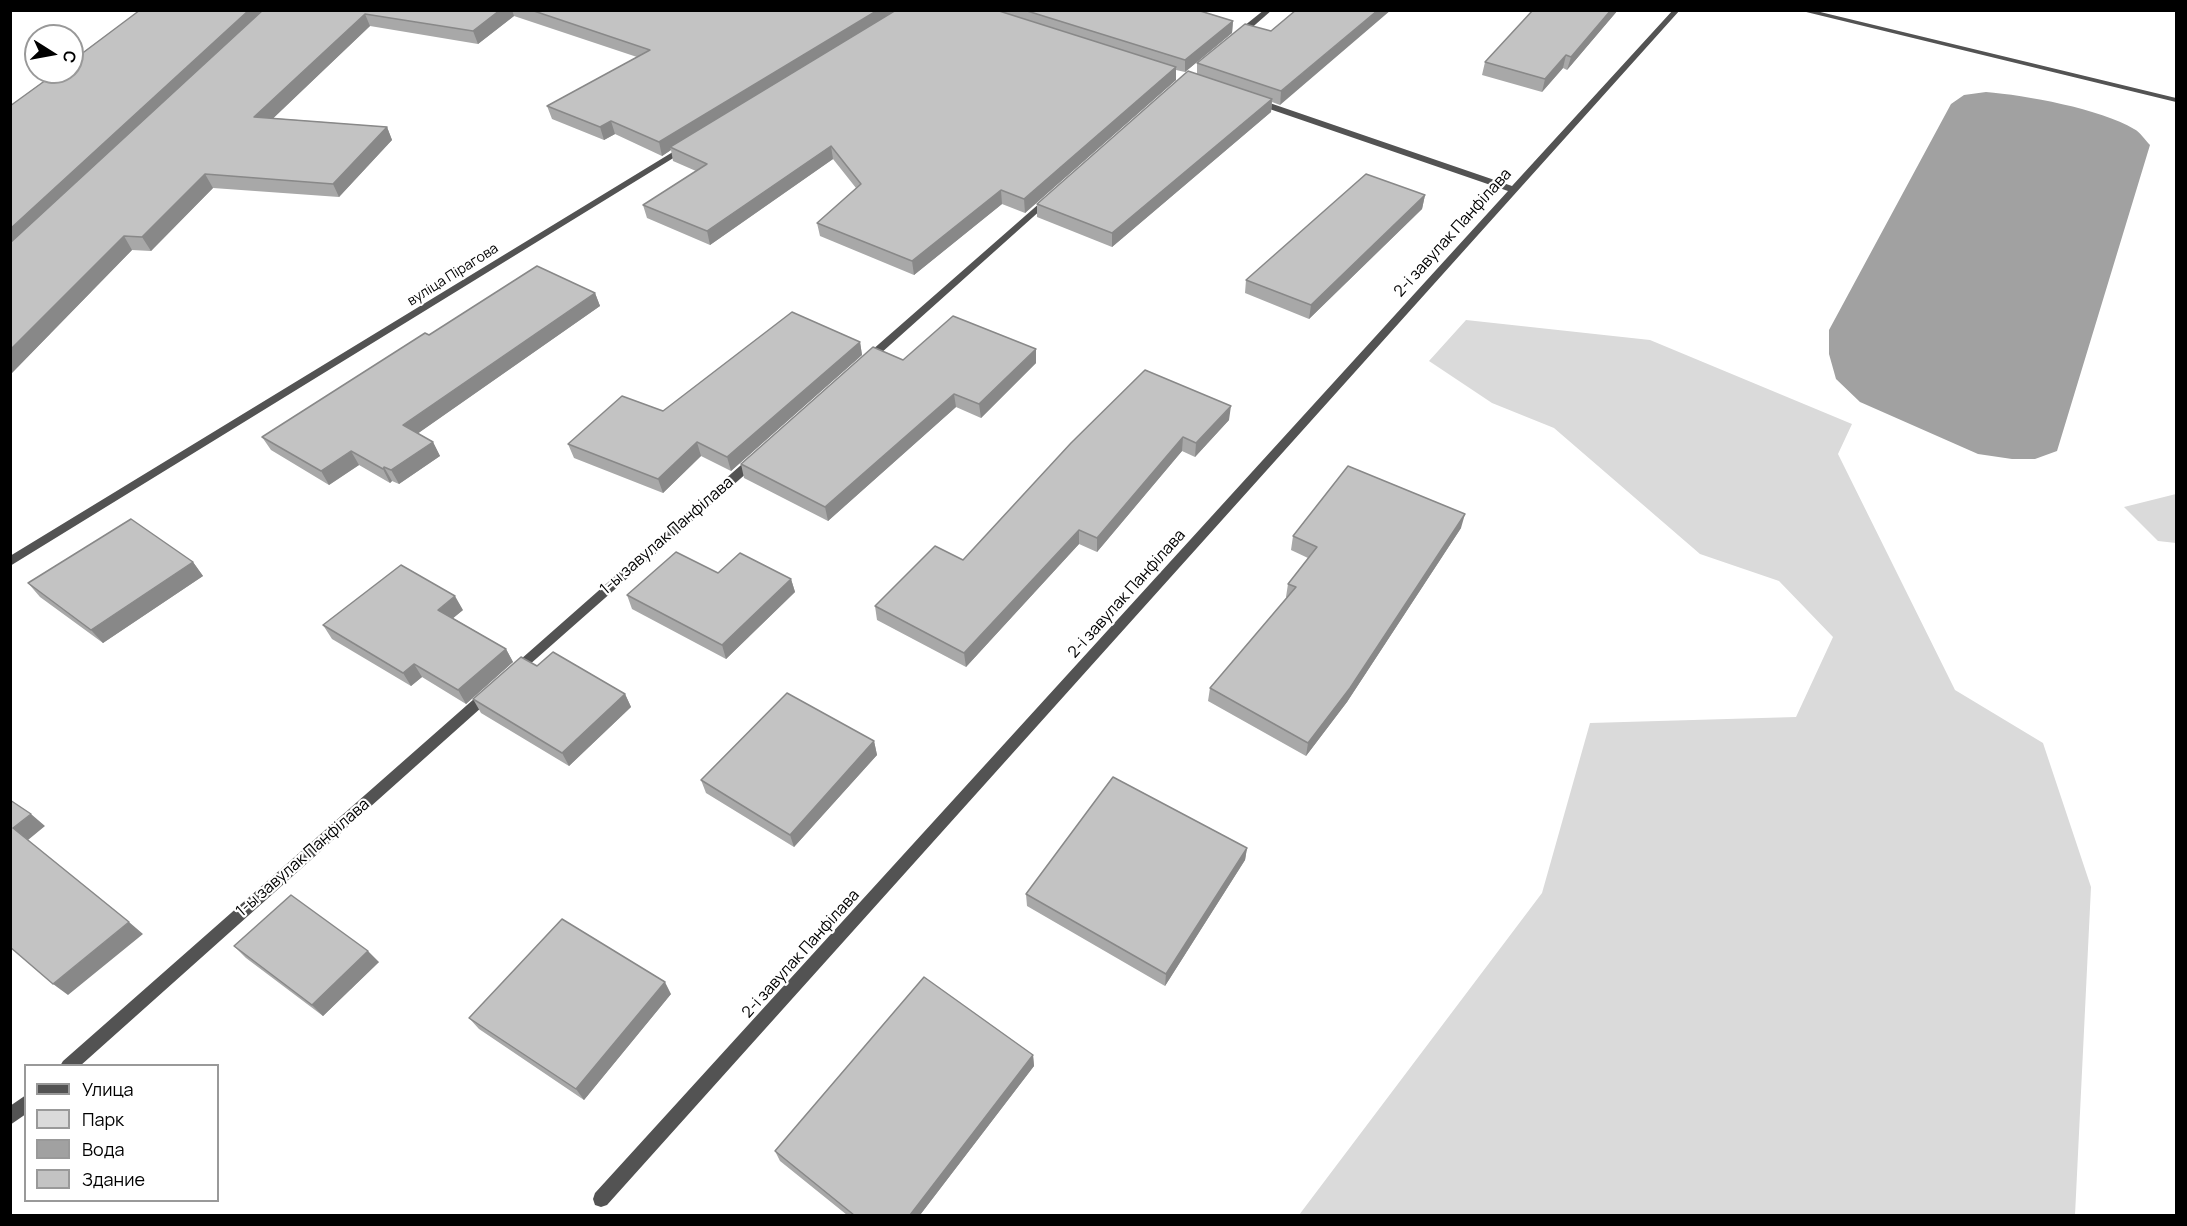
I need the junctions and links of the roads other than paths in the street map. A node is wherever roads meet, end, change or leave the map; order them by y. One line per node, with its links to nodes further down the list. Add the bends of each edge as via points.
1 (1269, 10): 4 (street)
2 (1677, 10): 9 (street, 2-і завулак Панфілава)
3 (1802, 10): 5 (street)
4 (1232, 40)
5 (2176, 100)
6 (1254, 101): 9 (street)
7 (696, 142): 12 (street, вуліца Пірагова)
8 (1060, 188): 10 (street)
9 (1515, 190): 16 (street, 2-і завулак Панфілава)
10 (855, 370)
11 (765, 449): 13 (street, 1-ы завулак Панфілава)
12 (10, 562)
13 (69, 1064)
14 (24, 1106): 15 (street)
15 (10, 1117)
16 (601, 1199)

